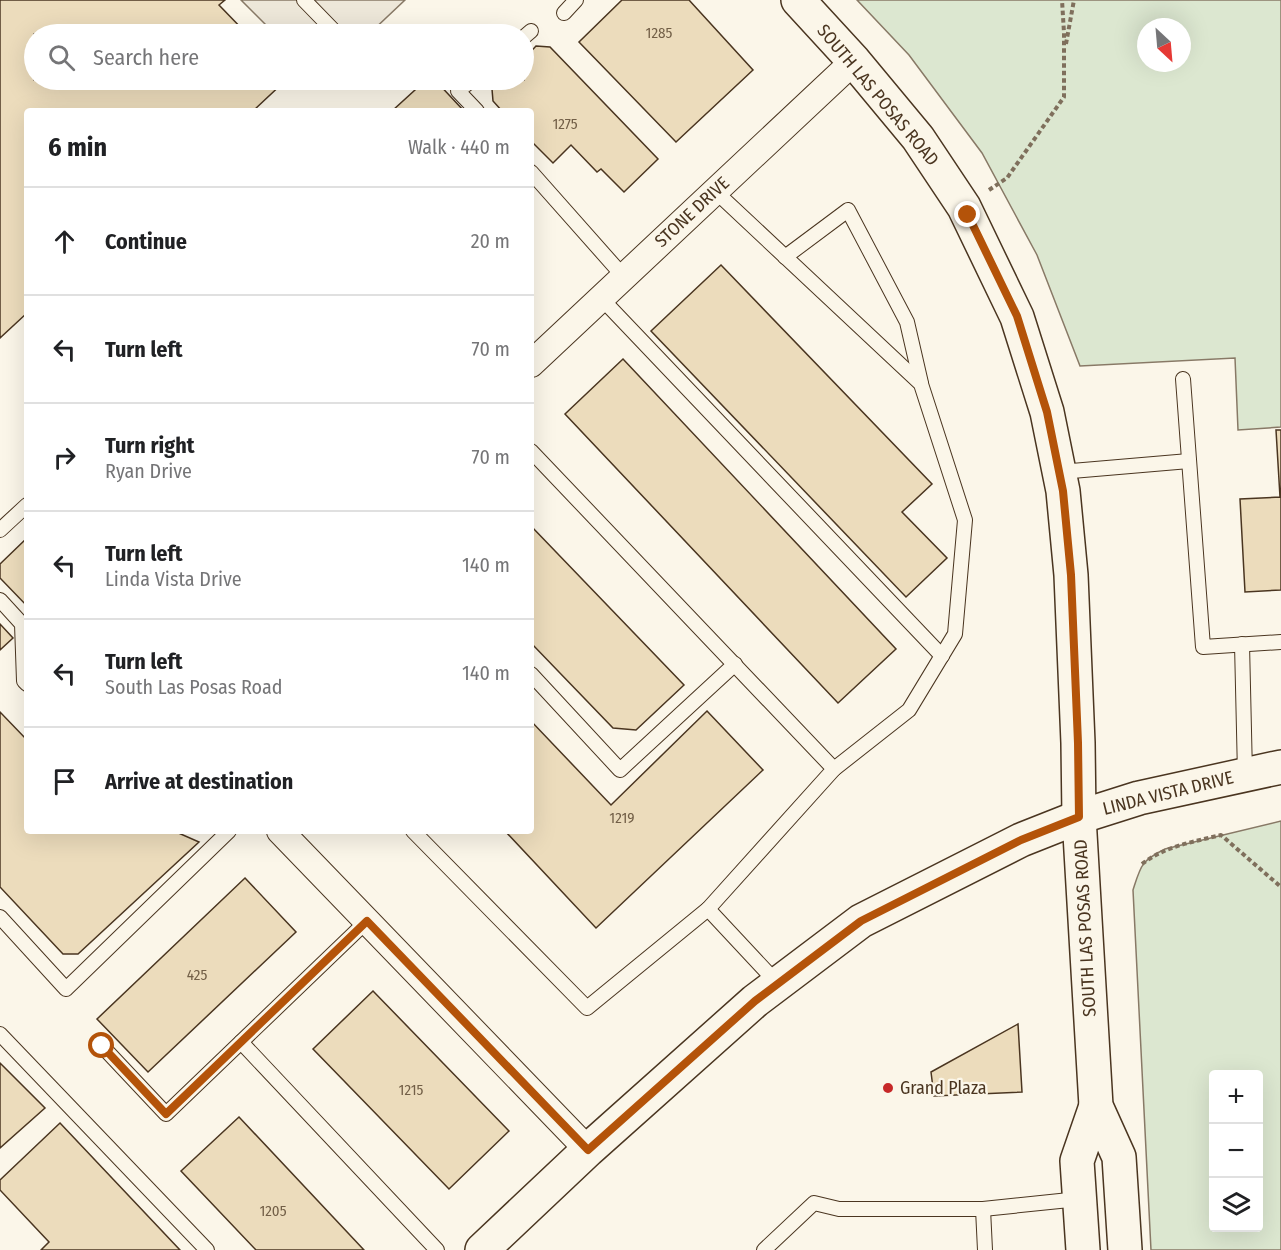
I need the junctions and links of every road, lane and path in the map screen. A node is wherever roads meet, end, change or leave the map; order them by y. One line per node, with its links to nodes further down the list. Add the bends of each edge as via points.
1 (304, 0): 7 (lane)
2 (576, 0): 6 (lane)
3 (798, 0): 9 (main road, SOUTH LAS POSAS ROAD)
4 (1062, 0): 8 (path)
5 (1074, 0): 8 (path)
6 (564, 13)
7 (327, 24)
8 (1064, 56): 14 (path, via 1064,97 1007,178)
9 (854, 61): 13 (street, STONE DRIVE); 14 (main road, SOUTH LAS POSAS ROAD, via 918,138)
10 (459, 90): 11 (lane)
11 (474, 108)
12 (534, 175): 16 (lane)
13 (715, 191): 15 (lane); 16 (street, STONE DRIVE)
14 (964, 207): 23 (main road, SOUTH LAS POSAS ROAD, via 1017,316 1047,412)
15 (785, 257): 20 (lane); 20 (lane, via 848,210 907,322)
16 (624, 277): 17 (street, STONE DRIVE)
17 (601, 298): 18 (street, STONE DRIVE); 29 (lane)
18 (534, 361)
19 (1183, 379): 22 (lane)
20 (921, 384): 29 (lane, via 965,520 956,634)
21 (534, 454): 30 (lane)
22 (1189, 461): 23 (lane); 28 (lane, via 1203,647)
23 (1059, 472): 36 (main road, SOUTH LAS POSAS ROAD, via 1071,575)
24 (24, 508): 25 (lane)
25 (0, 530)
26 (0, 600): 32 (lane, via 22,624)
27 (1281, 642): 28 (lane)
28 (1242, 644): 35 (lane)
29 (942, 656): 34 (lane, via 909,710)
30 (735, 664): 31 (lane, via 620,770); 34 (lane)
31 (534, 677)
32 (24, 681)
33 (1281, 767): 35 (main road, LINDA VISTA DRIVE)
34 (834, 769): 42 (lane)
35 (1245, 775): 36 (main road, LINDA VISTA DRIVE, via 1139,798)
36 (1079, 817): 45 (main road, LINDA VISTA DRIVE, via 1021,840 861,921); 49 (main road, SOUTH LAS POSAS ROAD)
37 (226, 834): 43 (lane, via 66,989)
38 (283, 834): 44 (street)
39 (416, 834): 42 (lane, via 587,1008)
40 (1142, 864): 41 (path, via 1165,849 1221,835)
41 (1281, 887)
42 (708, 909): 45 (lane)
43 (0, 917)
44 (367, 921): 47 (lane); 50 (street)
45 (778, 984): 50 (main road, LINDA VISTA DRIVE)
46 (0, 1034): 53 (lane)
47 (241, 1042): 48 (lane, via 166,1114); 54 (lane)
48 (102, 1046)
49 (1096, 1106): 51 (main road, SOUTH LAS POSAS ROAD, via 1077,1161); 59 (main road, SOUTH LAS POSAS ROAD, via 1119,1157)
50 (588, 1150): 55 (main road, LINDA VISTA DRIVE)
51 (1079, 1199): 52 (lane); 58 (main road, SOUTH LAS POSAS ROAD)
52 (983, 1209): 56 (lane, via 839,1209 814,1203); 57 (lane)
53 (207, 1250)
54 (437, 1250)
55 (482, 1250)
56 (764, 1250)
57 (985, 1250)
58 (1083, 1250)
59 (1125, 1250)

